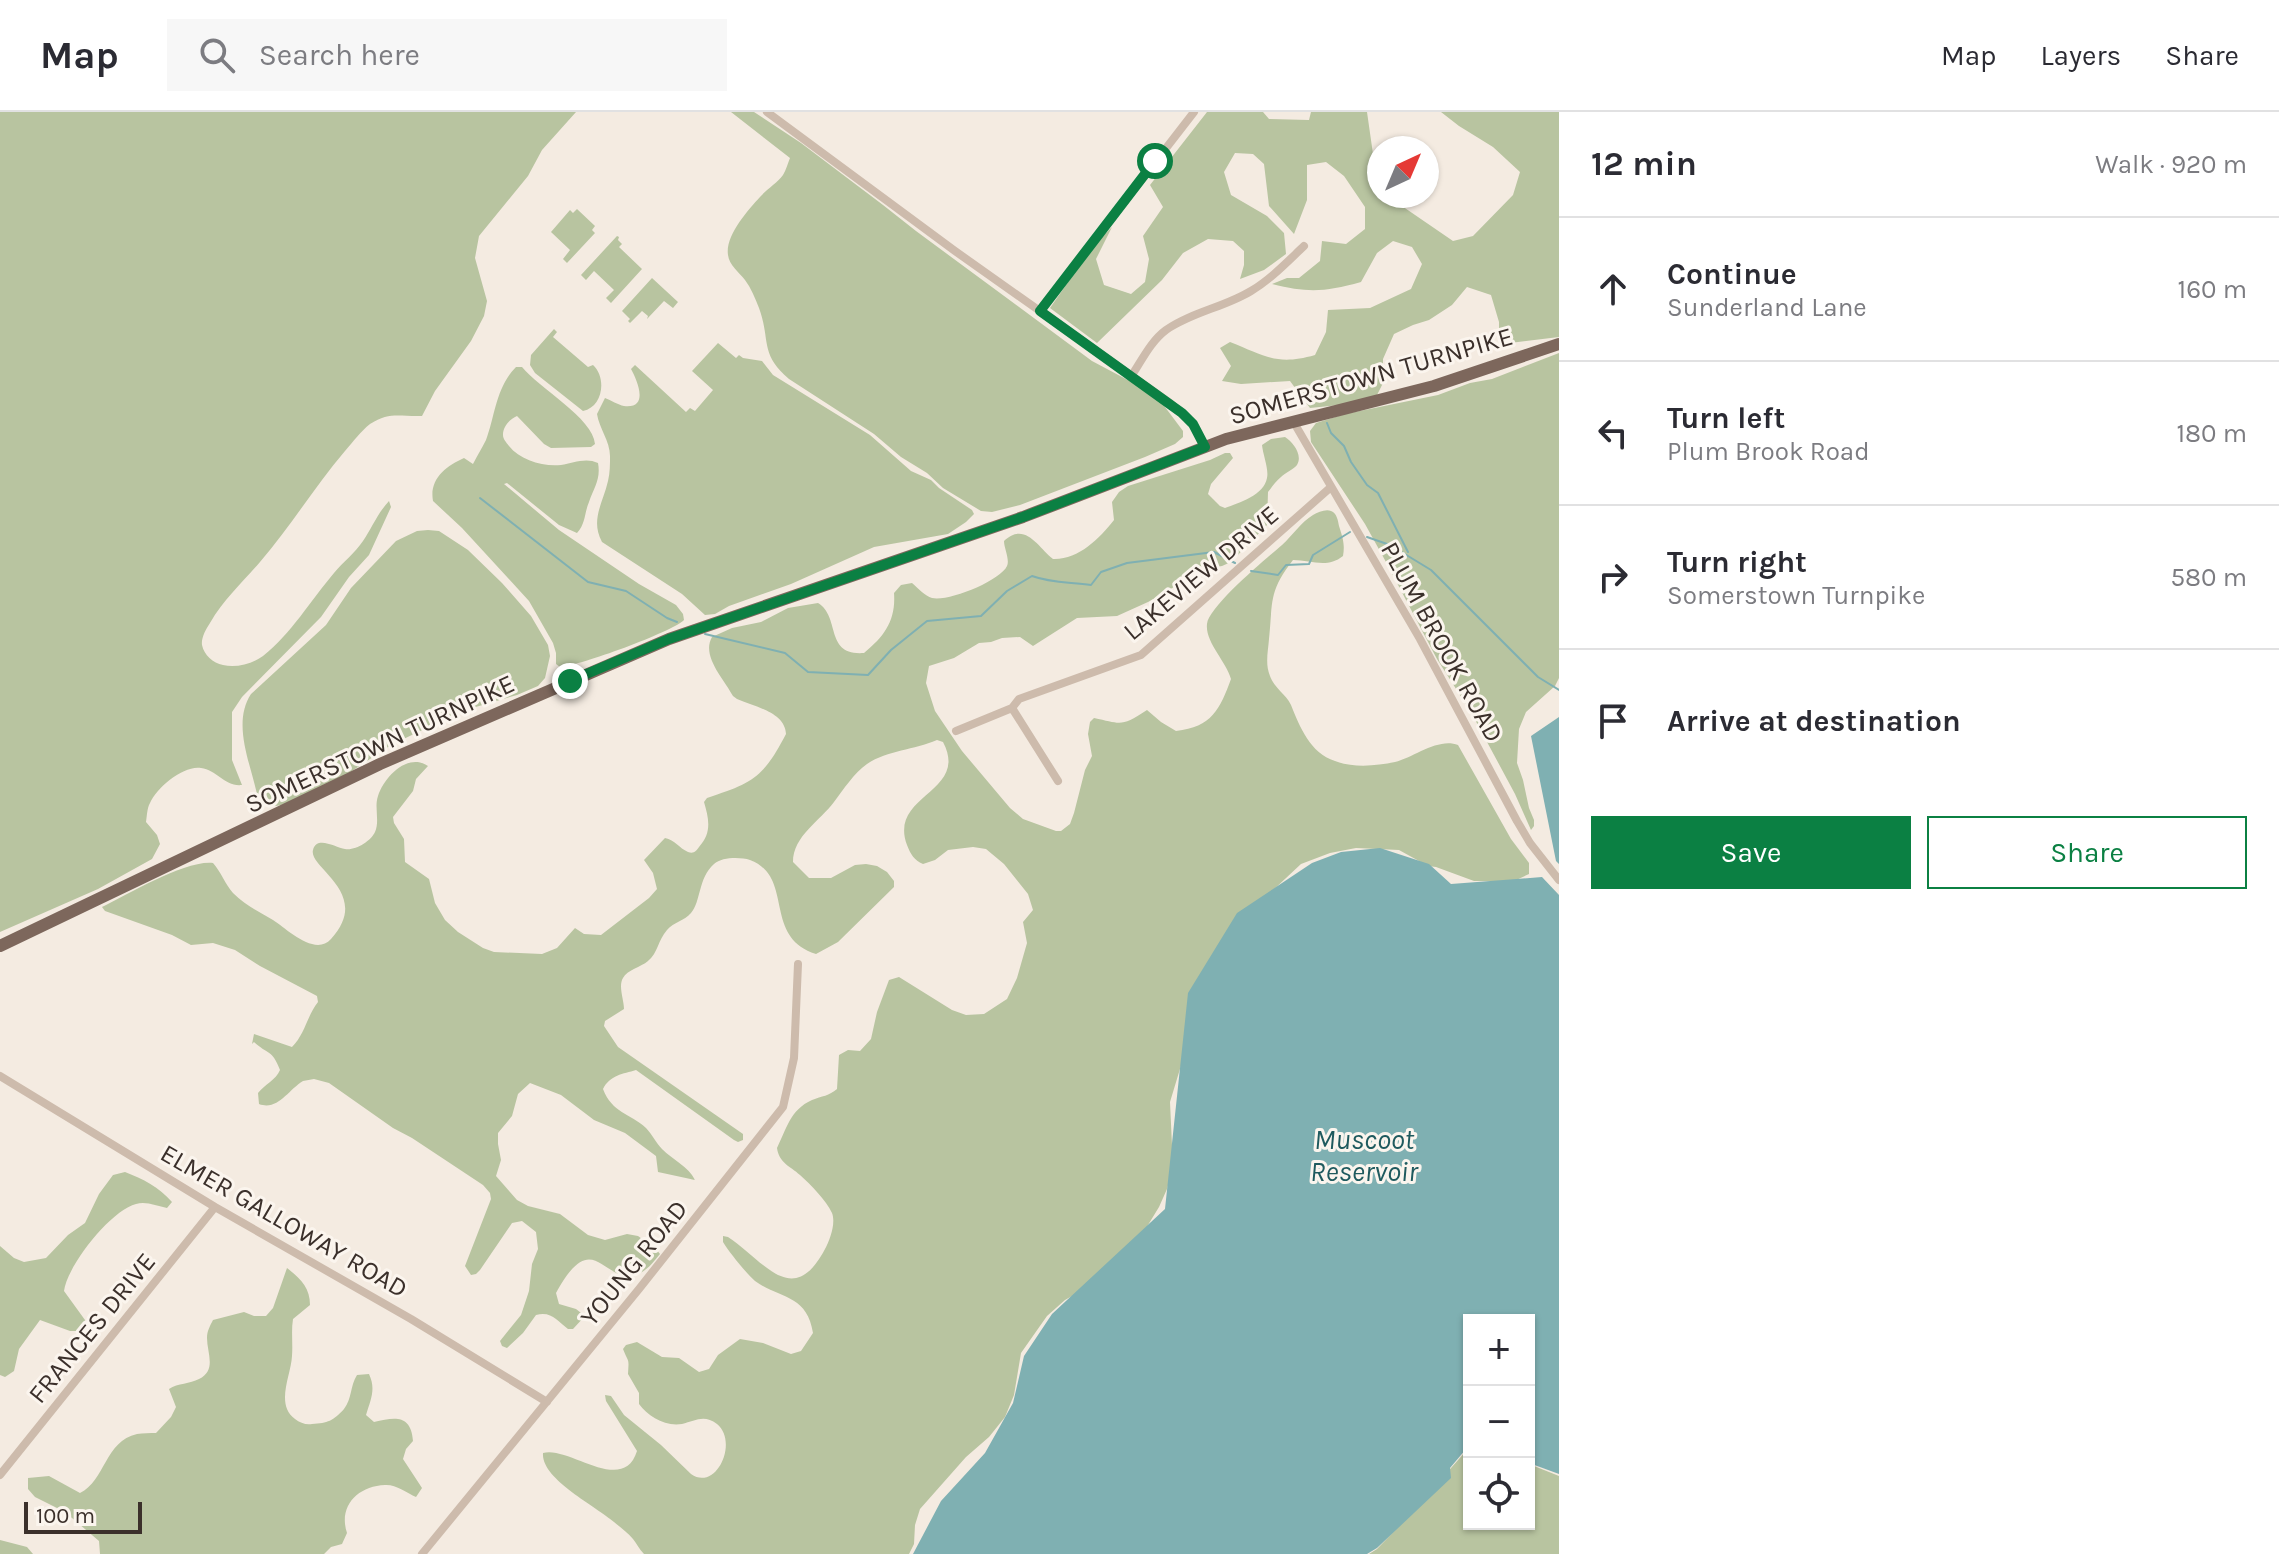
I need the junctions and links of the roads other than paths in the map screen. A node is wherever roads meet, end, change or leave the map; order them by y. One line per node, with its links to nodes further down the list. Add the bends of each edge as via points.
1 (767, 112): 4 (street)
2 (1194, 112): 4 (street)
3 (1304, 246): 6 (street, via 1251,291 1165,331)
4 (1040, 311): 6 (street)
5 (1559, 344): 7 (main road, SOMERSTOWN TURNPIKE, via 1434,386)
6 (1132, 375): 8 (street, via 1193,424)
7 (1293, 421): 8 (main road, SOMERSTOWN TURNPIKE); 9 (street, PLUM BROOK ROAD)
8 (1205, 447): 14 (main road, SOMERSTOWN TURNPIKE, via 1023,517 640,651 380,764)
9 (1331, 487): 10 (street, LAKEVIEW DRIVE, via 1141,655 1019,699); 13 (street, PLUM BROOK ROAD, via 1517,821)
10 (1012, 708): 11 (street, LAKEVIEW DRIVE); 12 (street)
11 (956, 731)
12 (1058, 781)
13 (1559, 880)
14 (0, 946)
15 (798, 964): 18 (street, YOUNG ROAD, via 794,1058 783,1107)
16 (0, 1076): 17 (street, ELMER GALLOWAY ROAD)
17 (215, 1207): 18 (street, ELMER GALLOWAY ROAD); 19 (street, FRANCES DRIVE)
18 (547, 1402): 20 (street, YOUNG ROAD)
19 (0, 1475)
20 (422, 1554)

